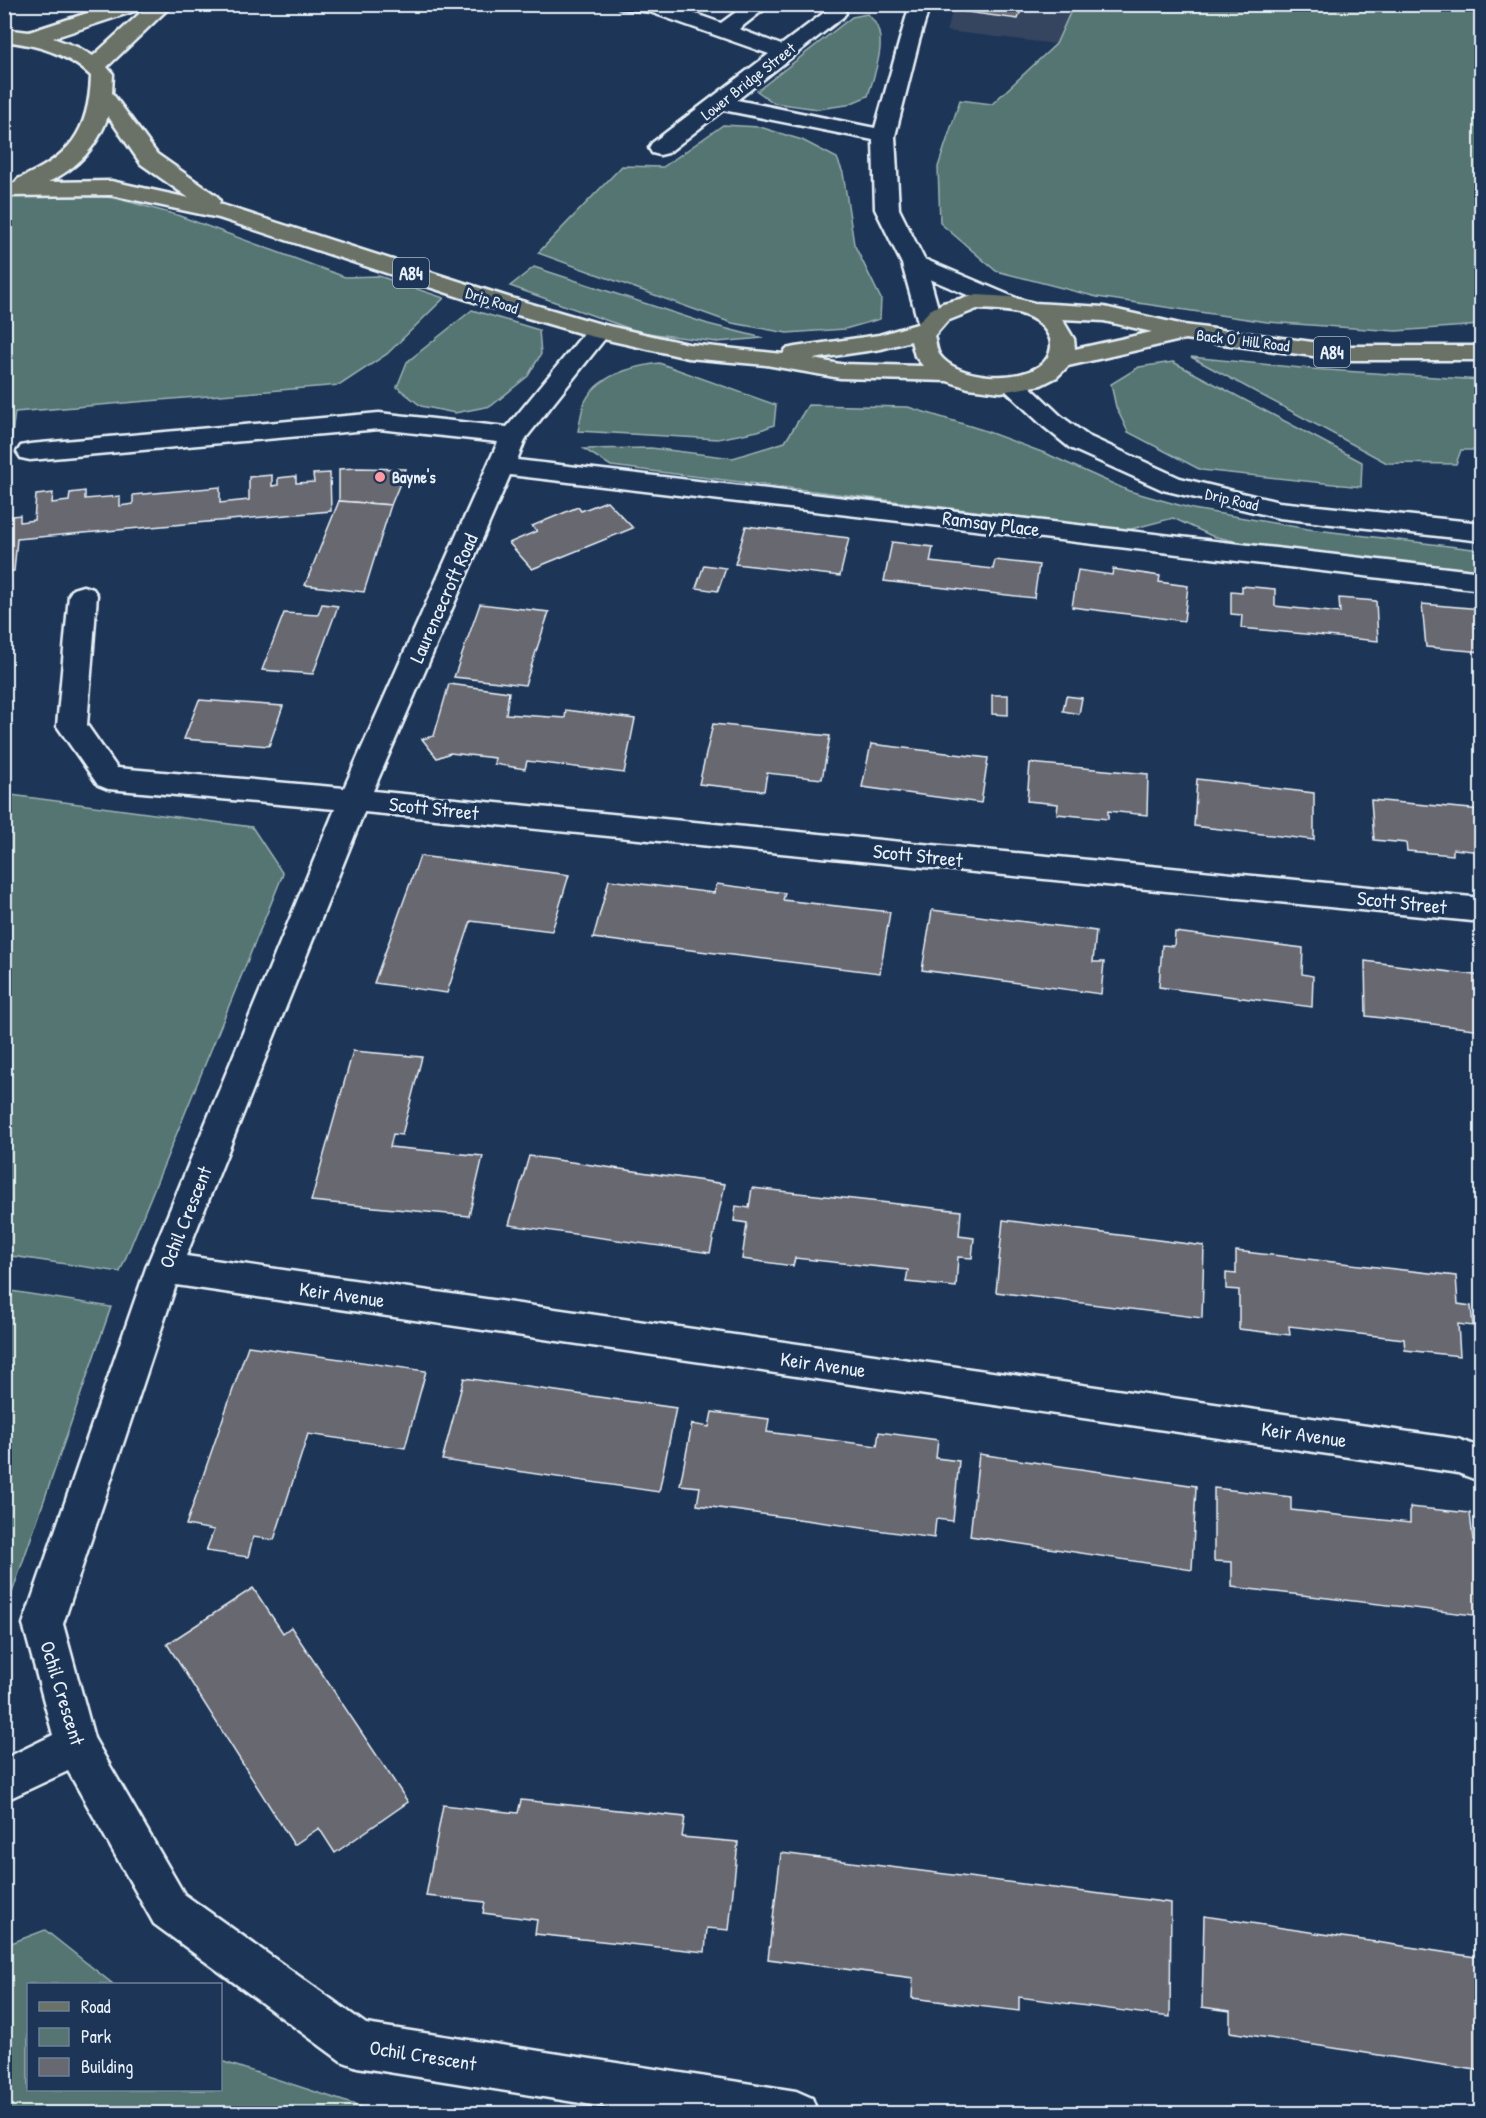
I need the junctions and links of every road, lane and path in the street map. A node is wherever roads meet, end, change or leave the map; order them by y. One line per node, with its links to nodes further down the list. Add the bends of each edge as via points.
1 (137, 4): 9 (main road)
2 (163, 4): 11 (main road)
3 (626, 4): 7 (street, via 653,6)
4 (761, 4): 7 (street)
5 (920, 4): 14 (street)
6 (836, 13): 10 (street, Lower Bridge Street)
7 (723, 31): 10 (street)
8 (4, 35): 9 (main road)
9 (32, 38): 11 (main road)
10 (785, 53): 13 (street, Lower Bridge Street)
11 (95, 66): 12 (main road, via 102,74)
12 (103, 96): 16 (main road, via 83,146 68,162 46,176); 17 (main road, Drip Road / A84, via 149,159)
13 (720, 103): 14 (street); 15 (street, Lower Bridge Street)
14 (884, 136): 18 (street, via 887,209)
15 (660, 148)
16 (7, 190): 17 (main road, Drip Road / A84, via 111,188)
17 (225, 212): 22 (main road, Drip Road / A84)
18 (914, 264): 19 (street); 21 (street)
19 (1007, 303): 20 (main road); 21 (main road, via 977,302 948,309)
20 (1032, 310): 23 (main road, A84, via 1104,314); 26 (main road, via 1055,325 1064,344)
21 (928, 325): 25 (main road, Drip Road / A84, via 881,342); 27 (main road, via 922,336 928,357)
22 (599, 331): 25 (main road, Drip Road / A84, via 688,351); 29 (street, Laurencecroft Road)
23 (1184, 332): 24 (main road, Back O' Hill Road / A84, via 1343,353); 26 (main road, A84)
24 (1482, 353)
25 (766, 358): 27 (main road, Drip Road / A84, via 840,371)
26 (1060, 360): 28 (main road, via 1045,374)
27 (948, 374): 28 (main road, via 985,384)
28 (1013, 384): 32 (street, Drip Road, via 1079,442 1172,484 1279,510)
29 (514, 436): 30 (street, via 379,421); 31 (street, Laurencecroft Road)
30 (30, 452)
31 (500, 466): 33 (street, Ramsay Place); 35 (street, Laurencecroft Road)
32 (1482, 532)
33 (1482, 581)
34 (83, 595): 35 (street, via 72,726 108,778)
35 (354, 800): 36 (street, Scott Street); 37 (street, Ochil Crescent)
36 (1482, 910)
37 (164, 1268): 38 (street, Keir Avenue, via 1446,1455); 39 (street, Ochil Crescent, via 43,1624)
38 (1482, 1465)
39 (76, 1745): 40 (street); 41 (street, Ochil Crescent, via 169,1909 357,2045)
40 (4, 1781)
41 (736, 2109): 42 (street, Ochil Crescent)
42 (796, 2114)

